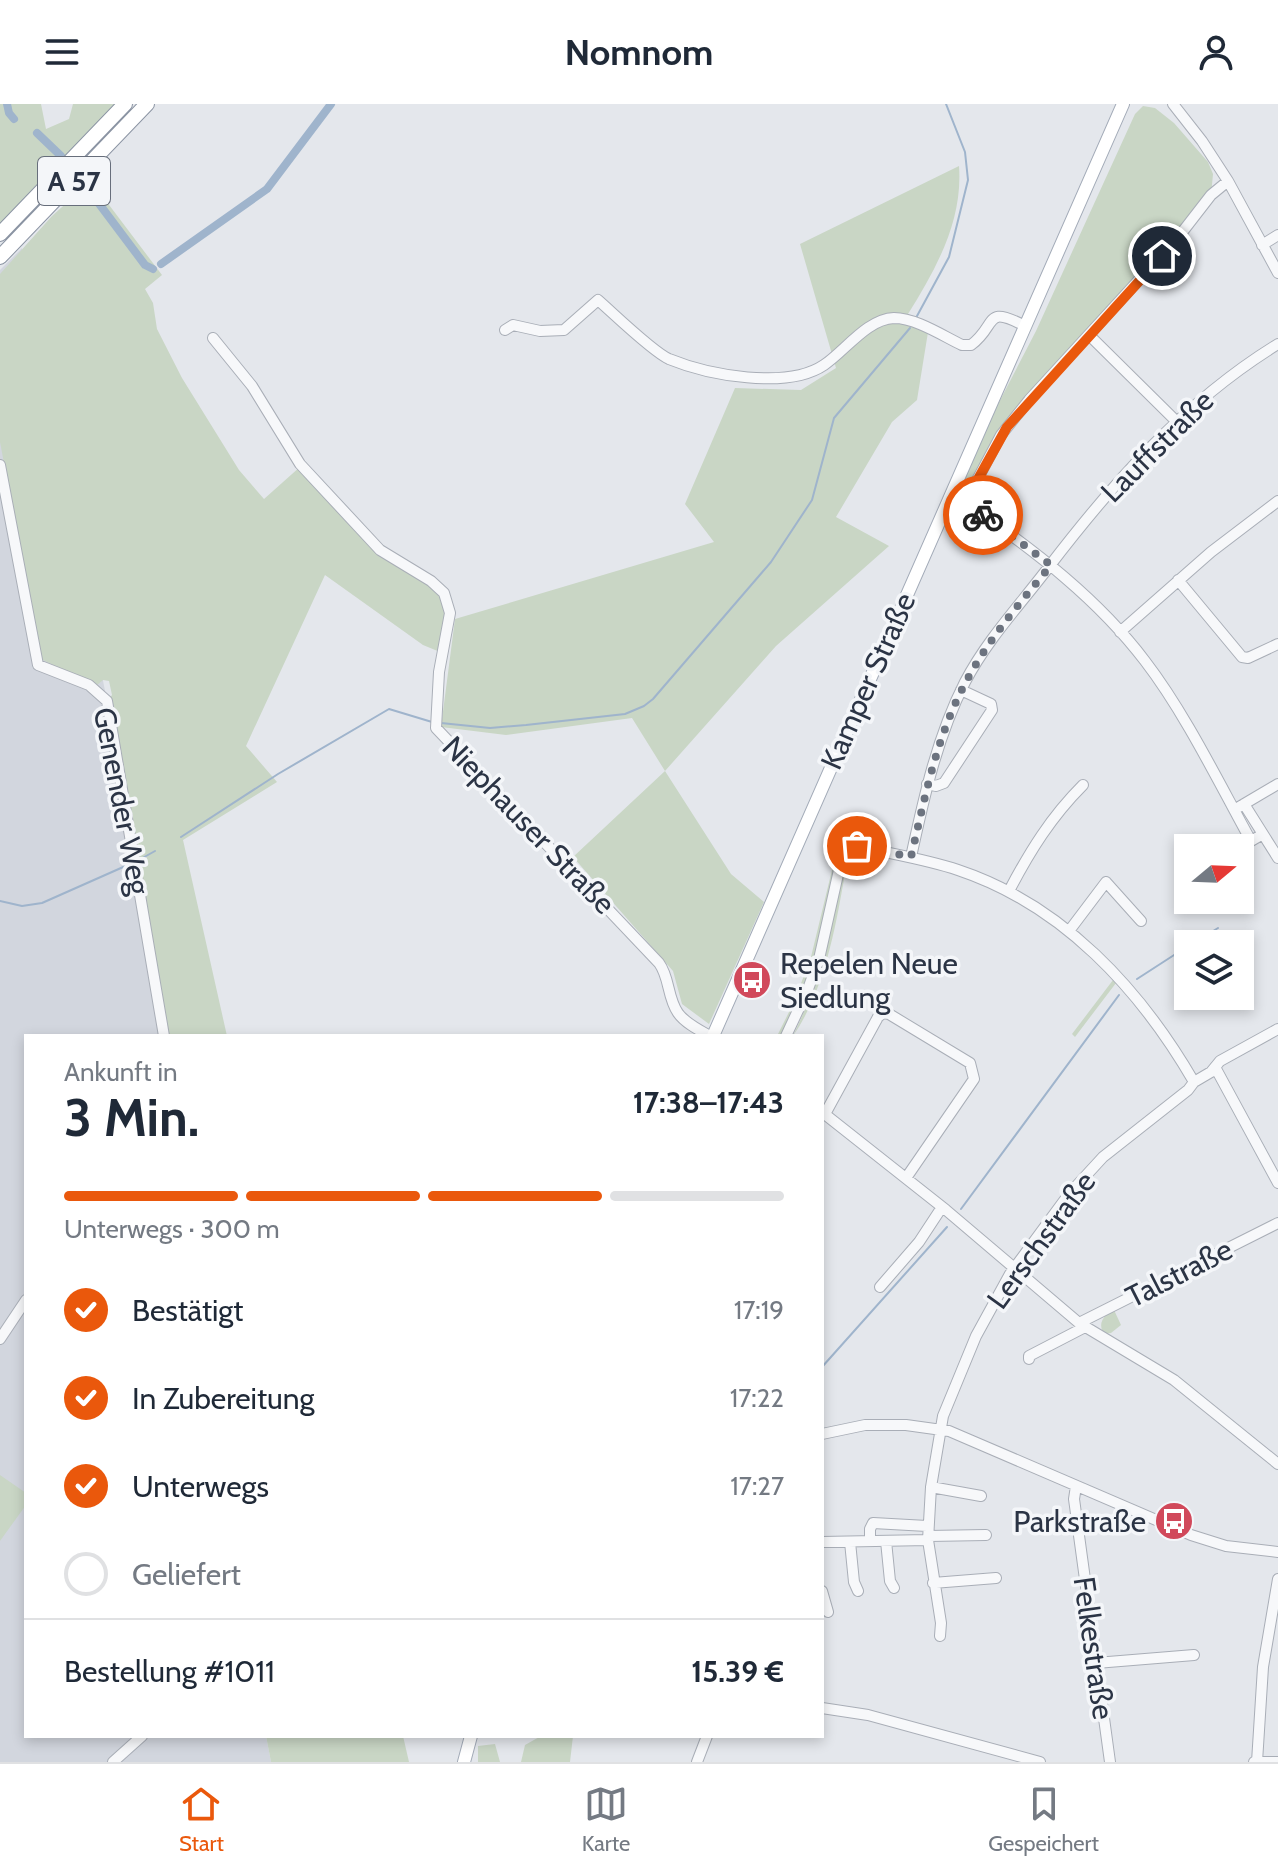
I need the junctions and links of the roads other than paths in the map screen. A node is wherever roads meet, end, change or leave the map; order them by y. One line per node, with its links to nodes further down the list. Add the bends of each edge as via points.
1 (125, 104): 6 (highway, A 57)
2 (147, 104): 9 (highway, A 57)
3 (1123, 104): 11 (main road, Kamper Straße)
4 (1174, 106): 5 (street)
5 (1228, 181): 8 (street); 13 (street)
6 (0, 234)
7 (1278, 235): 8 (street)
8 (1262, 245): 10 (street)
9 (0, 257)
10 (1278, 273)
11 (1025, 326): 12 (street, via 997,316 982,337 962,345 910,321 886,319 815,370 771,379 667,358 598,300 564,330 513,325); 38 (main road, Kamper Straße)
12 (505, 330)
13 (1090, 336): 16 (street); 19 (street, via 1001,435 967,499)
14 (213, 338): 37 (street, Niephauser Straße, via 252,386 300,464 380,550 444,593 450,613 436,728 659,963 679,1016)
15 (1278, 344): 16 (street, Lauffstraße)
16 (1176, 421): 19 (street, Lauffstraße)
17 (0, 465): 36 (street, Genender Weg, via 38,665 89,685 107,701)
18 (1278, 501): 20 (street)
19 (1051, 565): 21 (street); 23 (street, Lauffstraße, via 998,629)
20 (1178, 580): 21 (street); 22 (street, via 1242,657)
21 (1120, 632): 28 (street, via 1157,679)
22 (1278, 644)
23 (961, 690): 24 (street, Lauffstraße); 24 (street, via 991,704 992,710 944,783)
24 (927, 784): 30 (street, Lauffstraße)
25 (1278, 784): 27 (street)
26 (1083, 785): 32 (street, via 1041,834)
27 (1244, 804): 28 (street); 29 (street)
28 (1234, 810): 29 (street, via 1251,841)
29 (1263, 834): 31 (street)
30 (911, 857): 32 (street); 39 (street, via 850,847 843,852 819,959)
31 (1278, 858)
32 (1009, 891): 34 (street)
33 (1141, 921): 34 (street, via 1106,882)
34 (1069, 931): 41 (street, via 1144,1004)
35 (1278, 1029): 40 (street, Lerschstraße)
36 (164, 1034)
37 (709, 1034)
38 (713, 1034)
39 (787, 1034)
40 (1215, 1067): 41 (street, Lerschstraße); 45 (street)
41 (1194, 1082): 48 (street, Lerschstraße, via 1085,1175)
42 (824, 1111): 44 (street, via 883,1013 970,1063 974,1079)
43 (824, 1114): 44 (street)
44 (906, 1178): 46 (street)
45 (1278, 1183)
46 (942, 1207): 48 (street); 49 (street)
47 (1278, 1223): 51 (street, Talstraße)
48 (1015, 1267): 51 (street); 54 (street, Lerschstraße, via 976,1336)
49 (880, 1287)
50 (24, 1303): 52 (street)
51 (1082, 1325): 53 (street); 56 (street, via 1174,1380)
52 (0, 1339)
53 (1029, 1359)
54 (940, 1429): 55 (street, via 865,1425); 57 (street); 58 (street, Lerschstraße)
55 (824, 1434)
56 (1278, 1464)
57 (1076, 1486): 66 (street, via 1194,1536); 76 (street, Felkestraße)
58 (931, 1487): 59 (street); 60 (street, Lerschstraße)
59 (981, 1496)
60 (928, 1534): 61 (street); 62 (street, via 873,1523); 63 (street); 69 (street, Lerschstraße)
61 (986, 1535)
62 (870, 1541): 63 (street); 65 (street)
63 (886, 1541): 70 (street)
64 (824, 1542): 65 (street)
65 (850, 1542): 71 (street)
66 (1278, 1552)
67 (996, 1578): 69 (street)
68 (1278, 1579): 86 (street, via 1263,1667)
69 (933, 1583): 74 (street, Lerschstraße)
70 (894, 1588)
71 (858, 1591)
72 (824, 1598): 73 (street)
73 (828, 1612)
74 (940, 1636)
75 (1194, 1655): 76 (street)
76 (1096, 1663): 85 (street, Felkestraße)
77 (824, 1708): 84 (street, via 868,1715)
78 (140, 1738): 81 (street)
79 (470, 1738): 82 (main road)
80 (706, 1738): 83 (street)
81 (113, 1762)
82 (464, 1762)
83 (697, 1762)
84 (1040, 1762)
85 (1110, 1762)
86 (1256, 1762): 87 (street)
87 (1278, 1762)

